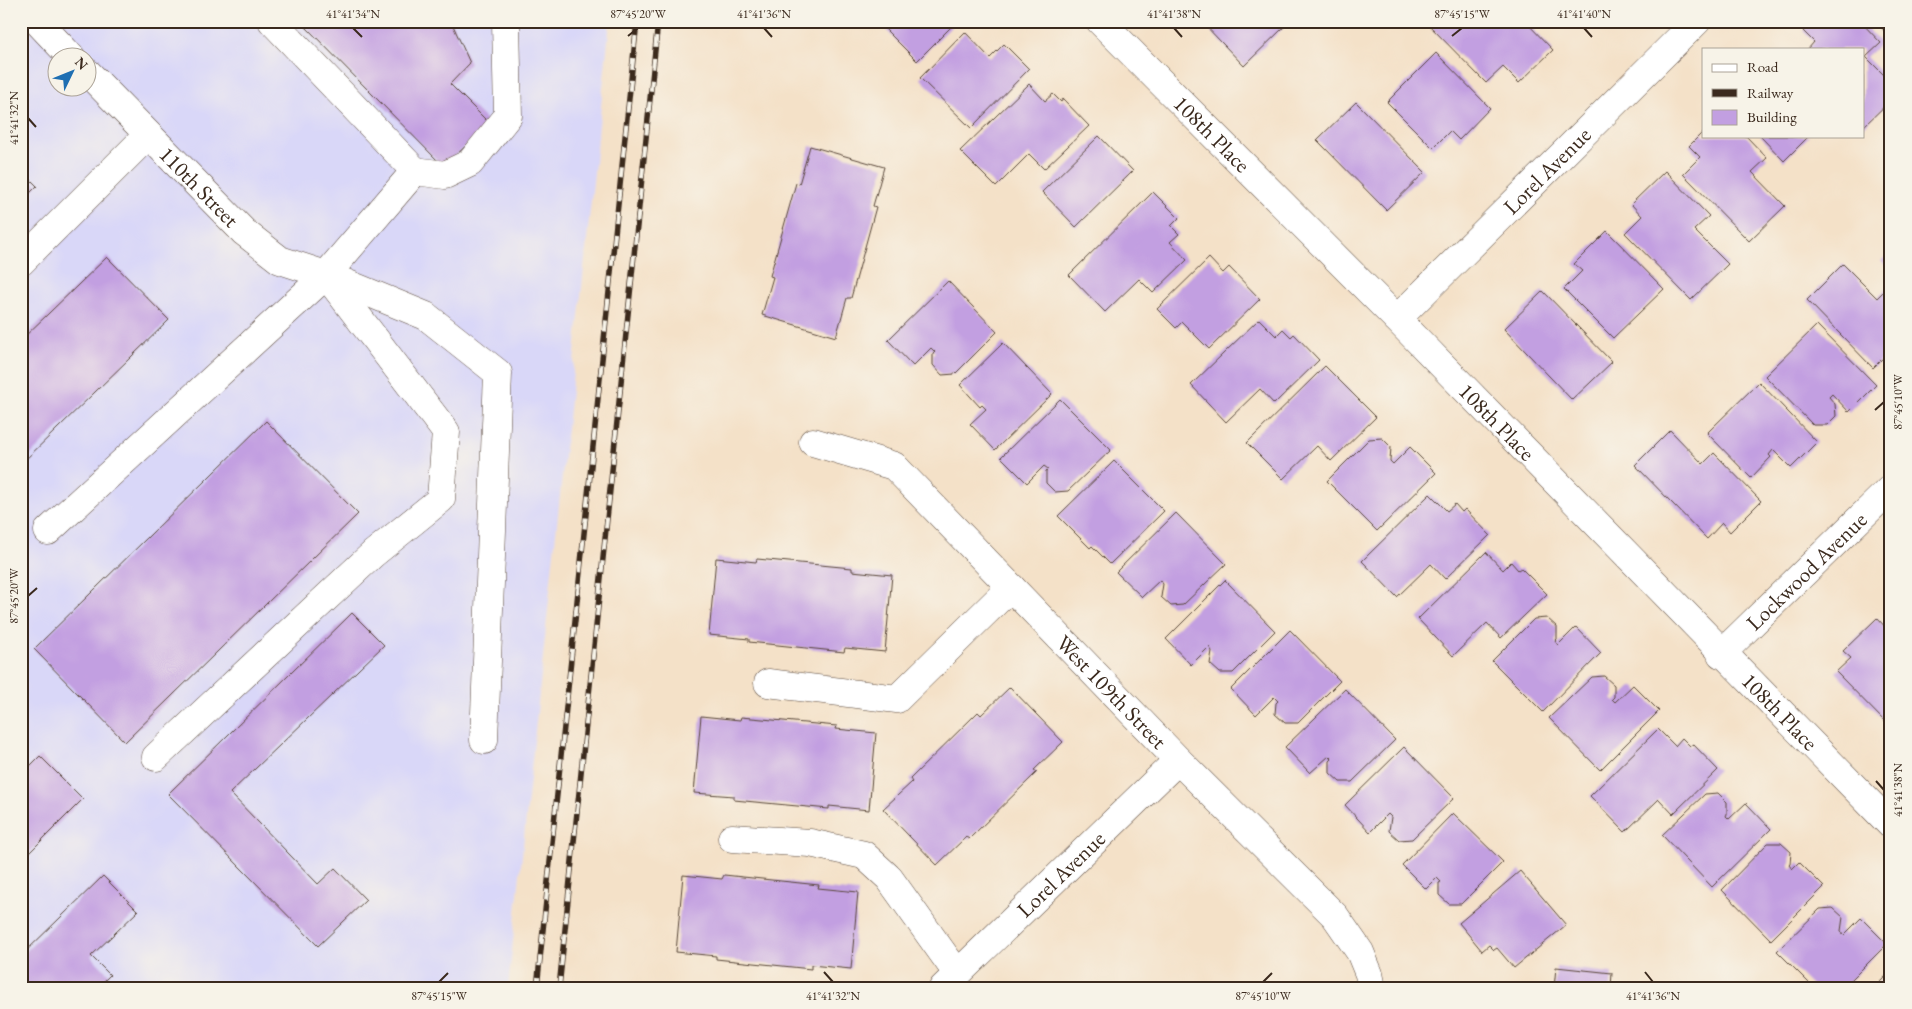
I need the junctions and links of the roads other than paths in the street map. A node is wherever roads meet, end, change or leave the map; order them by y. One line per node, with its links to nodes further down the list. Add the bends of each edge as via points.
1 (37, 21): 6 (street)
2 (272, 21): 9 (street)
3 (506, 21): 9 (street, via 508,116 470,163 445,175)
4 (1100, 21): 12 (street, 108th Place)
5 (1698, 21): 12 (street, Lorel Avenue)
6 (63, 48)
7 (98, 83): 8 (street, 110th Street)
8 (148, 135): 10 (street); 11 (street, 110th Street, via 258,244 280,260)
9 (415, 171): 11 (street)
10 (21, 262)
11 (326, 275): 15 (street); 19 (street, 110th Street, via 426,316 498,373); 20 (street, via 446,432 441,499 373,554)
12 (1397, 319): 17 (street, 108th Place)
13 (813, 442): 16 (street, West 109th Street, via 894,466)
14 (1891, 488): 17 (street, Lockwood Avenue)
15 (48, 531)
16 (1011, 587): 18 (street, via 897,699); 21 (street, West 109th Street)
17 (1722, 654): 22 (street, 108th Place)
18 (768, 683)
19 (484, 740)
20 (156, 757)
21 (1178, 760): 24 (street, Lorel Avenue); 25 (street, West 109th Street, via 1335,916 1360,952 1370,974)
22 (1891, 825)
23 (732, 838): 24 (street, via 810,843 864,856 889,878)
24 (950, 980)
25 (1372, 988)

